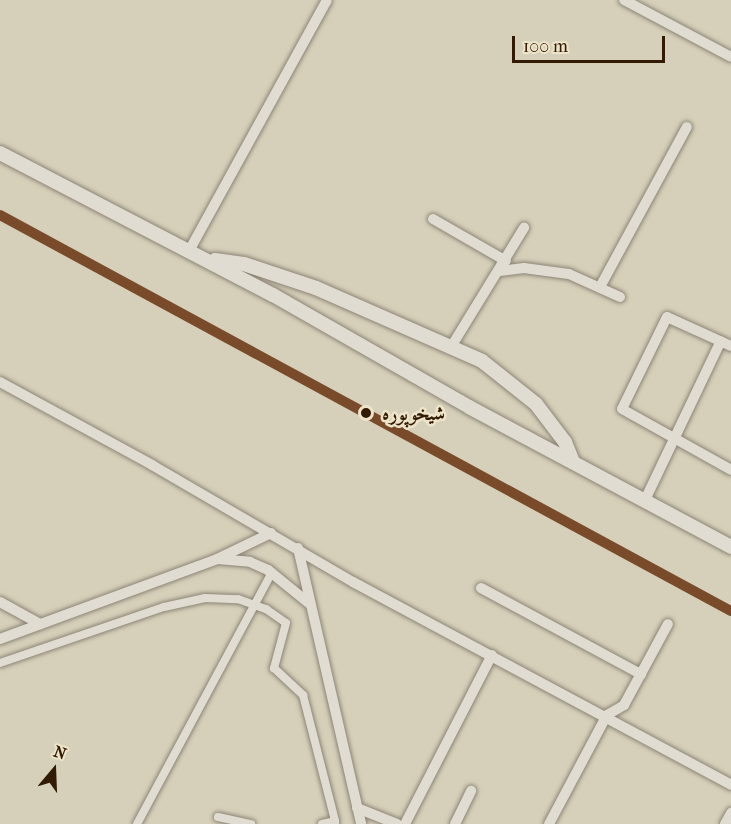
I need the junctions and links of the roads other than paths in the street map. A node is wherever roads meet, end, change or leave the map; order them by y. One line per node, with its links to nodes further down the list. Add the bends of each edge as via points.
1 (327, 0): 8 (street)
2 (624, 0): 3 (street)
3 (731, 57)
4 (687, 127): 12 (street)
5 (0, 153): 8 (street)
6 (434, 219): 10 (street)
7 (524, 228): 10 (street)
8 (189, 251): 9 (street)
9 (204, 259): 15 (street, via 244,264 316,288); 18 (street)
10 (506, 261): 11 (street)
11 (500, 271): 12 (street, via 524,268 569,274); 15 (street)
12 (600, 287): 13 (street)
13 (620, 297)
14 (726, 344): 17 (street); 17 (street, via 667,317 622,409)
15 (451, 347): 18 (street, via 482,361 536,404 565,442)
16 (0, 382): 21 (street)
17 (675, 439): 19 (street); 20 (street)
18 (573, 462): 20 (street)
19 (731, 470)
20 (645, 500): 22 (street)
21 (271, 533): 23 (street); 24 (street)
22 (731, 547)
23 (298, 548): 29 (street); 33 (street, via 353,582)
24 (217, 559): 25 (street, via 250,562); 30 (street)
25 (272, 572): 28 (street); 29 (street)
26 (481, 588): 35 (street)
27 (0, 602): 30 (street)
28 (254, 604): 34 (street, via 224,597 164,607); 42 (street, via 286,624 274,668 303,695); 43 (street)
29 (312, 605): 39 (street)
30 (40, 624): 32 (street)
31 (668, 624): 35 (street)
32 (0, 639)
33 (492, 655): 36 (street); 48 (street)
34 (0, 663)
35 (641, 674): 36 (street, via 624,705)
36 (607, 715): 37 (street); 50 (street)
37 (731, 785)
38 (471, 791): 49 (street)
39 (357, 808): 46 (street); 47 (street)
40 (731, 813): 51 (street)
41 (218, 817): 44 (street)
42 (335, 822): 45 (street)
43 (137, 824)
44 (251, 824)
45 (322, 824)
46 (361, 824)
47 (397, 824)
48 (405, 824)
49 (454, 824)
50 (549, 824)
51 (725, 824)

